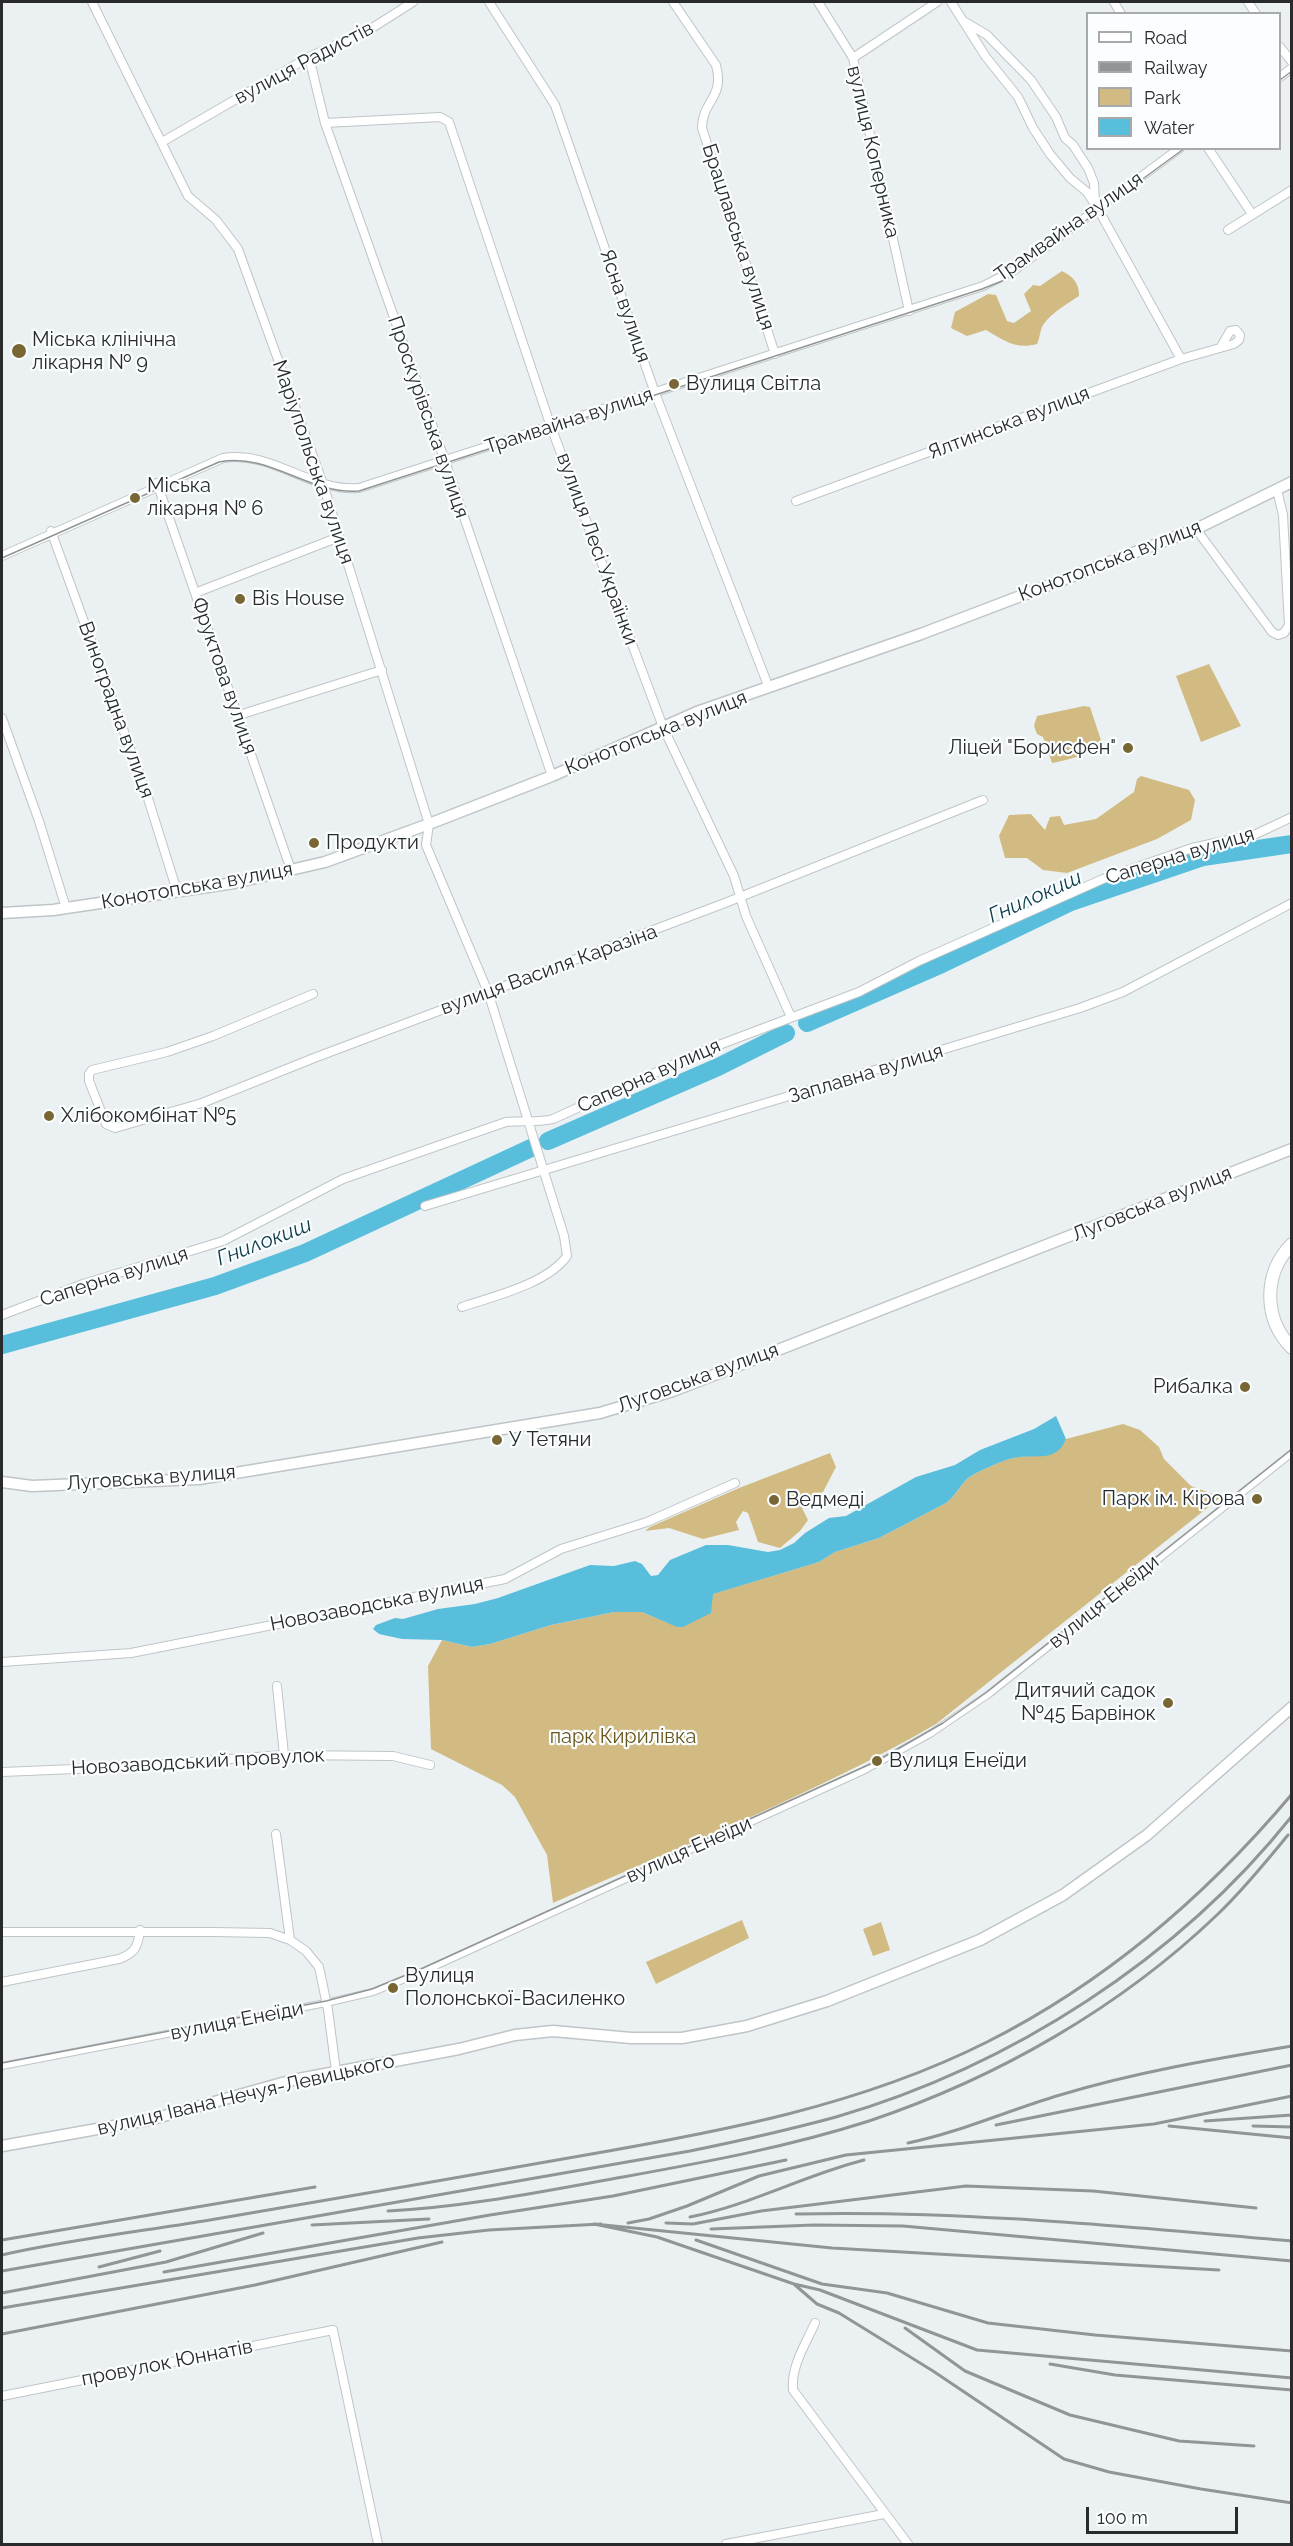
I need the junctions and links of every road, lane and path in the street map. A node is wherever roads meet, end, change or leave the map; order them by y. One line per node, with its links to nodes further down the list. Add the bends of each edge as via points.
1 (92, 2): 14 (street, Маріупольська вулиця)
2 (414, 2): 10 (street, вулиця Радистів, via 369,30)
3 (489, 2): 25 (street, Ясна вулиця, via 555,105)
4 (674, 2): 23 (street, Брацлавська вулиця, via 716,65 718,88 702,128)
5 (818, 2): 11 (street, вулиця Коперника)
6 (937, 2): 11 (street)
7 (951, 2): 8 (street)
8 (964, 22): 18 (street, via 1018,97 1050,154); 18 (street, via 987,35 1030,80 1088,168)
9 (1281, 48): 12 (street)
10 (309, 57): 13 (street, Проскурівська вулиця); 14 (street, вулиця Радистів)
11 (853, 58): 21 (street, вулиця Коперника)
12 (1292, 63)
13 (325, 123): 26 (street, вулиця Лесі Українки, via 447,119); 27 (street, Проскурівська вулиця)
14 (162, 142): 30 (street, Маріупольська вулиця, via 188,196 216,220 238,249)
15 (1177, 150): 18 (street, Трамвайна вулиця)
16 (1209, 150): 19 (street)
17 (1292, 190): 19 (street)
18 (1097, 207): 21 (street, Трамвайна вулиця, via 998,280); 24 (street)
19 (1252, 214): 20 (street)
20 (1228, 230)
21 (909, 311): 23 (street, Трамвайна вулиця)
22 (1222, 345): 24 (street, Ялтинська вулиця)
23 (775, 354): 25 (street, Трамвайна вулиця)
24 (1181, 358): 32 (street, Ялтинська вулиця)
25 (656, 393): 26 (street, Трамвайна вулиця); 39 (street, Ясна вулиця)
26 (551, 427): 27 (street, Трамвайна вулиця); 42 (street, вулиця Лесі Українки)
27 (445, 461): 30 (street, Трамвайна вулиця, via 359,489); 43 (street, Проскурівська вулиця)
28 (1292, 482): 31 (street, Конотопська вулиця)
29 (157, 484): 30 (street, Трамвайна вулиця, via 212,461 235,456 258,460); 34 (street, Трамвайна вулиця); 37 (street, Фруктова вулиця)
30 (322, 484): 35 (street, Маріупольська вулиця)
31 (1277, 490): 33 (street, Конотопська вулиця); 33 (street, via 1284,516 1289,625 1284,633 1272,632)
32 (796, 501)
33 (1196, 529): 39 (street, Конотопська вулиця)
34 (52, 532): 36 (street, Трамвайна вулиця); 48 (street, Виноградна вулиця, via 142,781)
35 (339, 537): 37 (street); 38 (street, Маріупольська вулиця)
36 (2, 556)
37 (195, 593): 40 (street, Фруктова вулиця)
38 (382, 670): 40 (street); 46 (street, Маріупольська вулиця)
39 (769, 688): 42 (street, Конотопська вулиця)
40 (236, 716): 47 (street, Фруктова вулиця)
41 (2, 718): 51 (street)
42 (663, 727): 43 (street, Конотопська вулиця); 49 (street, вулиця Лесі Українки)
43 (552, 776): 46 (street, Конотопська вулиця)
44 (983, 801): 49 (street, вулиця Василя Каразіна)
45 (1292, 817): 55 (street, Саперна вулиця, via 1256,834 1192,848 1103,879 859,992)
46 (429, 825): 47 (street, Конотопська вулиця); 53 (street, Маріупольська вулиця, via 426,845)
47 (291, 870): 48 (street, Конотопська вулиця)
48 (177, 891): 51 (street, Конотопська вулиця)
49 (740, 896): 53 (street, вулиця Василя Каразіна); 55 (street, вулиця Лесі Українки)
50 (1292, 903): 58 (street, Заплавна вулиця, via 1123,992 1080,1008)
51 (66, 908): 52 (street, Конотопська вулиця)
52 (2, 913)
53 (488, 992): 54 (street, вулиця Василя Каразіна, via 202,1103 111,1128 104,1122 88,1081 93,1070 167,1052); 56 (street, Маріупольська вулиця)
54 (313, 994)
55 (791, 1017): 56 (street, Саперна вулиця, via 703,1051 554,1119)
56 (530, 1120): 58 (street, Маріупольська вулиця); 62 (street, Саперна вулиця, via 506,1122 343,1179 223,1241 83,1284)
57 (1292, 1149): 65 (street, Луговська вулиця, via 674,1391 600,1413 199,1479 32,1486)
58 (543, 1170): 59 (street, Заплавна вулиця); 61 (street, Маріупольська вулиця, via 567,1256 550,1272 526,1284)
59 (425, 1206)
60 (1292, 1244): 63 (main road, via 1275,1268 1270,1293 1278,1332)
61 (462, 1307)
62 (2, 1315)
63 (1292, 1348)
64 (1292, 1453): 78 (street, вулиця Енеїди, via 989,1694 902,1751 422,1972 373,1992)
65 (2, 1482)
66 (735, 1483): 67 (street, Новозаводська вулиця, via 647,1522 561,1549 505,1579 131,1653)
67 (2, 1662)
68 (277, 1686): 70 (street)
69 (1292, 1707): 80 (street, вулиця Івана Нечуя-Левицького, via 1147,1835 1063,1895 980,1940 827,2001 747,2026 682,2038 534,2032)
70 (284, 1755): 71 (street, Новозаводський провулок, via 393,1756); 72 (street, Новозаводський провулок)
71 (430, 1765)
72 (2, 1772)
73 (276, 1834): 76 (street)
74 (140, 1930): 75 (street); 76 (street, via 270,1933); 77 (street, via 133,1954)
75 (2, 1932)
76 (290, 1940): 78 (street, via 319,1967)
77 (2, 1982)
78 (326, 2004): 79 (street, вулиця Енеїди); 80 (street)
79 (2, 2066)
80 (336, 2071): 81 (street, вулиця Івана Нечуя-Левицького, via 153,2119)
81 (2, 2145)
82 (815, 2323): 84 (street, via 796,2364 793,2390)
83 (2, 2396): 85 (street, провулок Юннатів, via 333,2330)
84 (884, 2514): 86 (street); 87 (street)
85 (378, 2544)
86 (726, 2544)
87 (908, 2544)

